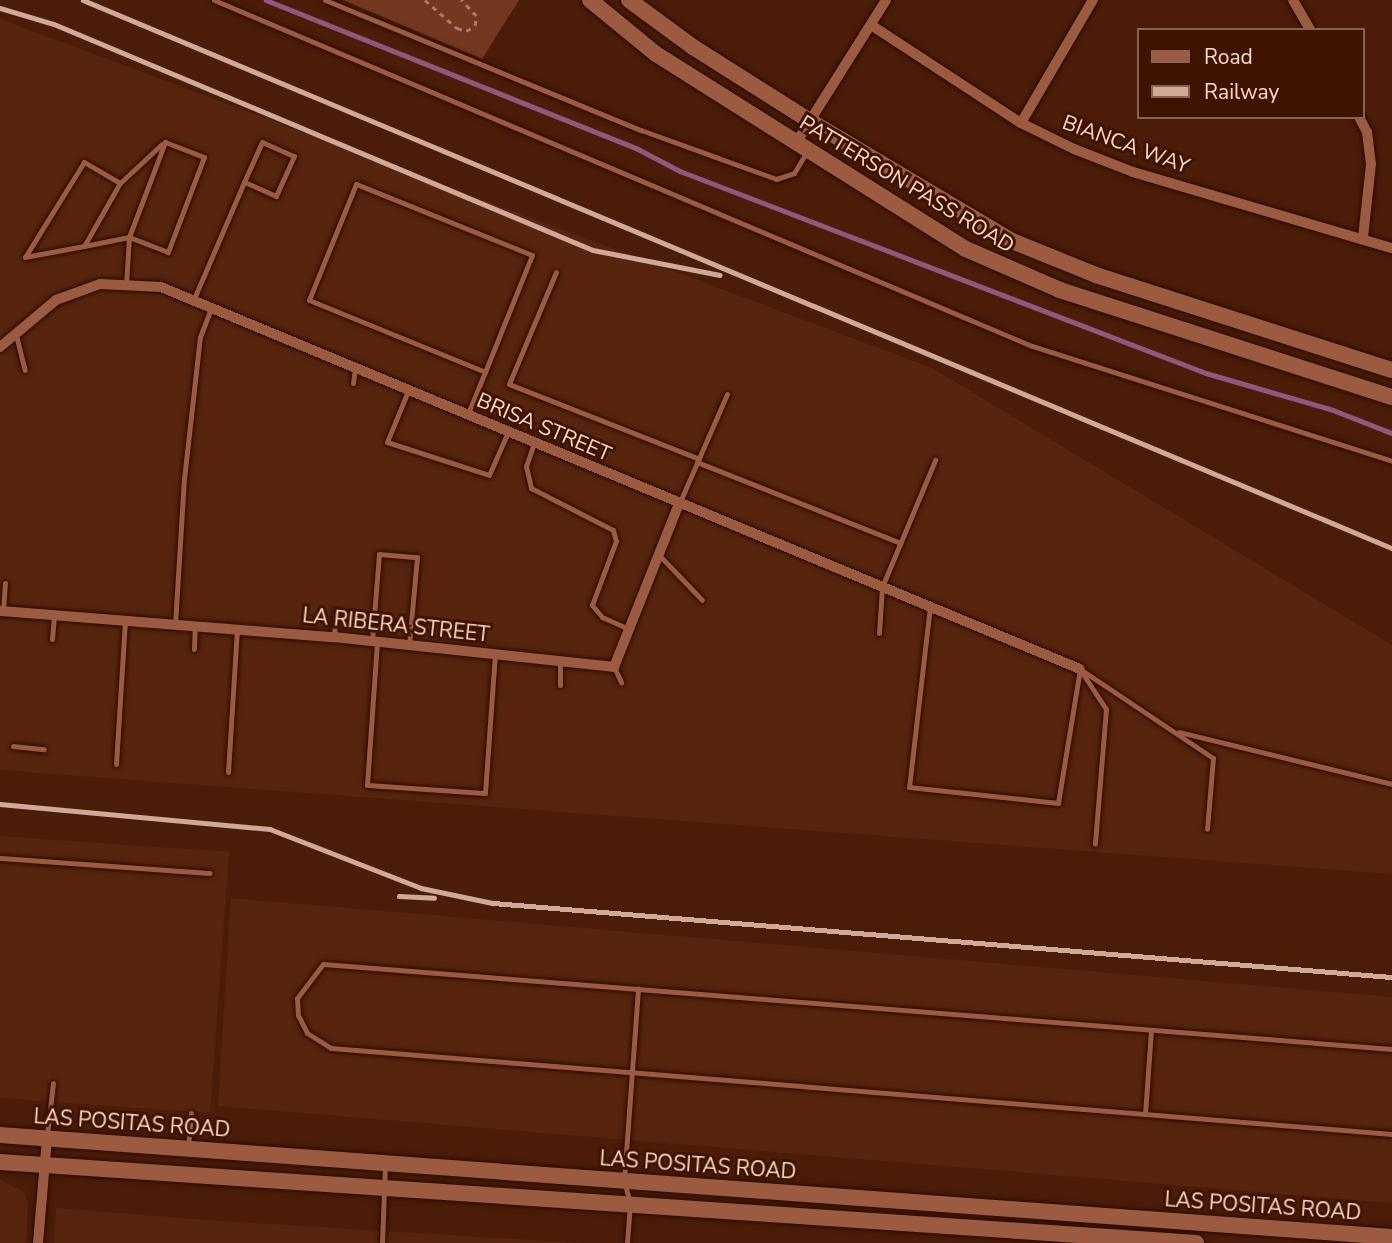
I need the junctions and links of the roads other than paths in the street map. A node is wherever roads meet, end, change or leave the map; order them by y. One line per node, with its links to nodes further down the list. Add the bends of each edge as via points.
1 (214, 0): 40 (lane, via 1032,346)
2 (325, 0): 14 (lane, via 641,130 776,179 794,173)
3 (590, 0): 14 (main road, PATTERSON PASS ROAD, via 656,54)
4 (629, 0): 11 (main road, PATTERSON PASS ROAD, via 685,42)
5 (886, 0): 8 (street)
6 (1093, 0): 12 (street)
7 (1293, 0): 9 (street)
8 (871, 25): 11 (street); 12 (street, BIANCA WAY)
9 (1309, 28)
10 (1360, 119): 18 (street, via 1367,132 1371,164)
11 (810, 121): 14 (street); 29 (main road, PATTERSON PASS ROAD, via 974,222 1045,256)
12 (1021, 123): 18 (street, BIANCA WAY, via 1133,172)
13 (164, 142): 16 (lane); 17 (lane); 17 (lane, via 204,157 191,193 168,252)
14 (802, 146): 34 (main road, PATTERSON PASS ROAD, via 925,224 1015,273)
15 (244, 182): 15 (lane, via 262,142 294,156 276,196); 23 (lane)
16 (120, 183): 19 (lane); 19 (lane, via 84,162 25,257)
17 (129, 237): 19 (lane); 22 (lane)
18 (1363, 238): 20 (street, BIANCA WAY)
19 (83, 246)
20 (1392, 248)
21 (556, 272): 38 (lane, via 509,384)
22 (126, 285): 23 (street, BRISA STREET, via 161,287); 25 (street, BRISA STREET, via 100,284 56,300)
23 (192, 300): 24 (street, BRISA STREET)
24 (212, 309): 27 (street, BRISA STREET); 52 (lane, via 198,350)
25 (16, 335): 26 (street, BRISA STREET); 28 (lane)
26 (0, 347)
27 (355, 369): 31 (lane); 32 (street, BRISA STREET)
28 (25, 370)
29 (1392, 370)
30 (485, 372): 30 (lane, via 532,255 356,184 309,300); 35 (lane)
31 (353, 383)
32 (408, 391): 35 (street, BRISA STREET); 36 (lane, via 387,442 489,475)
33 (727, 394): 38 (lane)
34 (1392, 397)
35 (467, 416): 36 (street, BRISA STREET)
36 (508, 432): 37 (street, BRISA STREET)
37 (534, 443): 41 (street, BRISA STREET); 55 (lane, via 526,466 531,488 613,530 616,541 592,605 601,617)
38 (698, 460): 41 (lane); 42 (lane)
39 (935, 460): 42 (lane)
40 (1392, 461)
41 (679, 504): 43 (street); 45 (street, BRISA STREET)
42 (901, 542): 45 (lane)
43 (659, 555): 46 (lane); 55 (street)
44 (5, 583): 48 (lane)
45 (882, 587): 47 (street, BRISA STREET); 56 (lane)
46 (702, 600)
47 (930, 605): 65 (street, BRISA STREET); 65 (lane, via 909,787 1058,803)
48 (1, 611): 50 (street, LA RIBERA STREET)
49 (336, 611): 57 (lane)
50 (54, 615): 51 (street, LA RIBERA STREET); 58 (lane)
51 (125, 621): 52 (street, LA RIBERA STREET); 71 (lane)
52 (175, 625): 53 (street, LA RIBERA STREET)
53 (195, 626): 54 (street, LA RIBERA STREET); 61 (lane)
54 (237, 629): 57 (street, LA RIBERA STREET); 72 (lane)
55 (629, 629): 64 (street)
56 (879, 633)
57 (334, 637): 59 (street, LA RIBERA STREET)
58 (52, 639)
59 (374, 641): 60 (street, LA RIBERA STREET); 60 (lane, via 379,554 417,557); 62 (lane, via 367,785 485,793)
60 (410, 645): 62 (street, LA RIBERA STREET)
61 (194, 649)
62 (495, 654): 63 (street, LA RIBERA STREET)
63 (560, 661): 64 (street, LA RIBERA STREET); 67 (lane)
64 (614, 667): 66 (lane)
65 (1080, 669): 68 (lane); 75 (lane, via 1106,709)
66 (621, 682)
67 (560, 685)
68 (1172, 730): 73 (lane); 74 (lane, via 1213,758)
69 (13, 746): 70 (lane)
70 (44, 749)
71 (116, 764)
72 (228, 772)
73 (1392, 784)
74 (1207, 829)
75 (1095, 844)
76 (0, 858): 77 (lane)
77 (209, 873)
78 (638, 989): 79 (lane); 81 (lane); 81 (lane, via 323,964 297,998 298,1015 307,1033 331,1048)
79 (1152, 1030): 80 (lane); 84 (lane)
80 (1392, 1049)
81 (632, 1071): 84 (lane); 92 (lane)
82 (53, 1083): 87 (lane)
83 (191, 1112): 88 (lane)
84 (1145, 1114): 85 (lane)
85 (1392, 1134)
86 (0, 1135): 87 (main road, LAS POSITAS ROAD)
87 (47, 1138): 88 (main road, LAS POSITAS ROAD); 91 (street)
88 (188, 1147): 90 (main road, LAS POSITAS ROAD)
89 (0, 1162): 91 (main road, LAS POSITAS ROAD)
90 (385, 1162): 92 (main road, LAS POSITAS ROAD); 93 (lane)
91 (44, 1165): 93 (main road, LAS POSITAS ROAD); 96 (street)
92 (624, 1180): 94 (lane); 95 (main road, LAS POSITAS ROAD)
93 (385, 1187): 94 (main road, LAS POSITAS ROAD); 97 (lane)
94 (630, 1203): 98 (lane); 99 (main road, LAS POSITAS ROAD)
95 (1392, 1237)
96 (38, 1243)
97 (382, 1243)
98 (627, 1243)
99 (1196, 1243)

